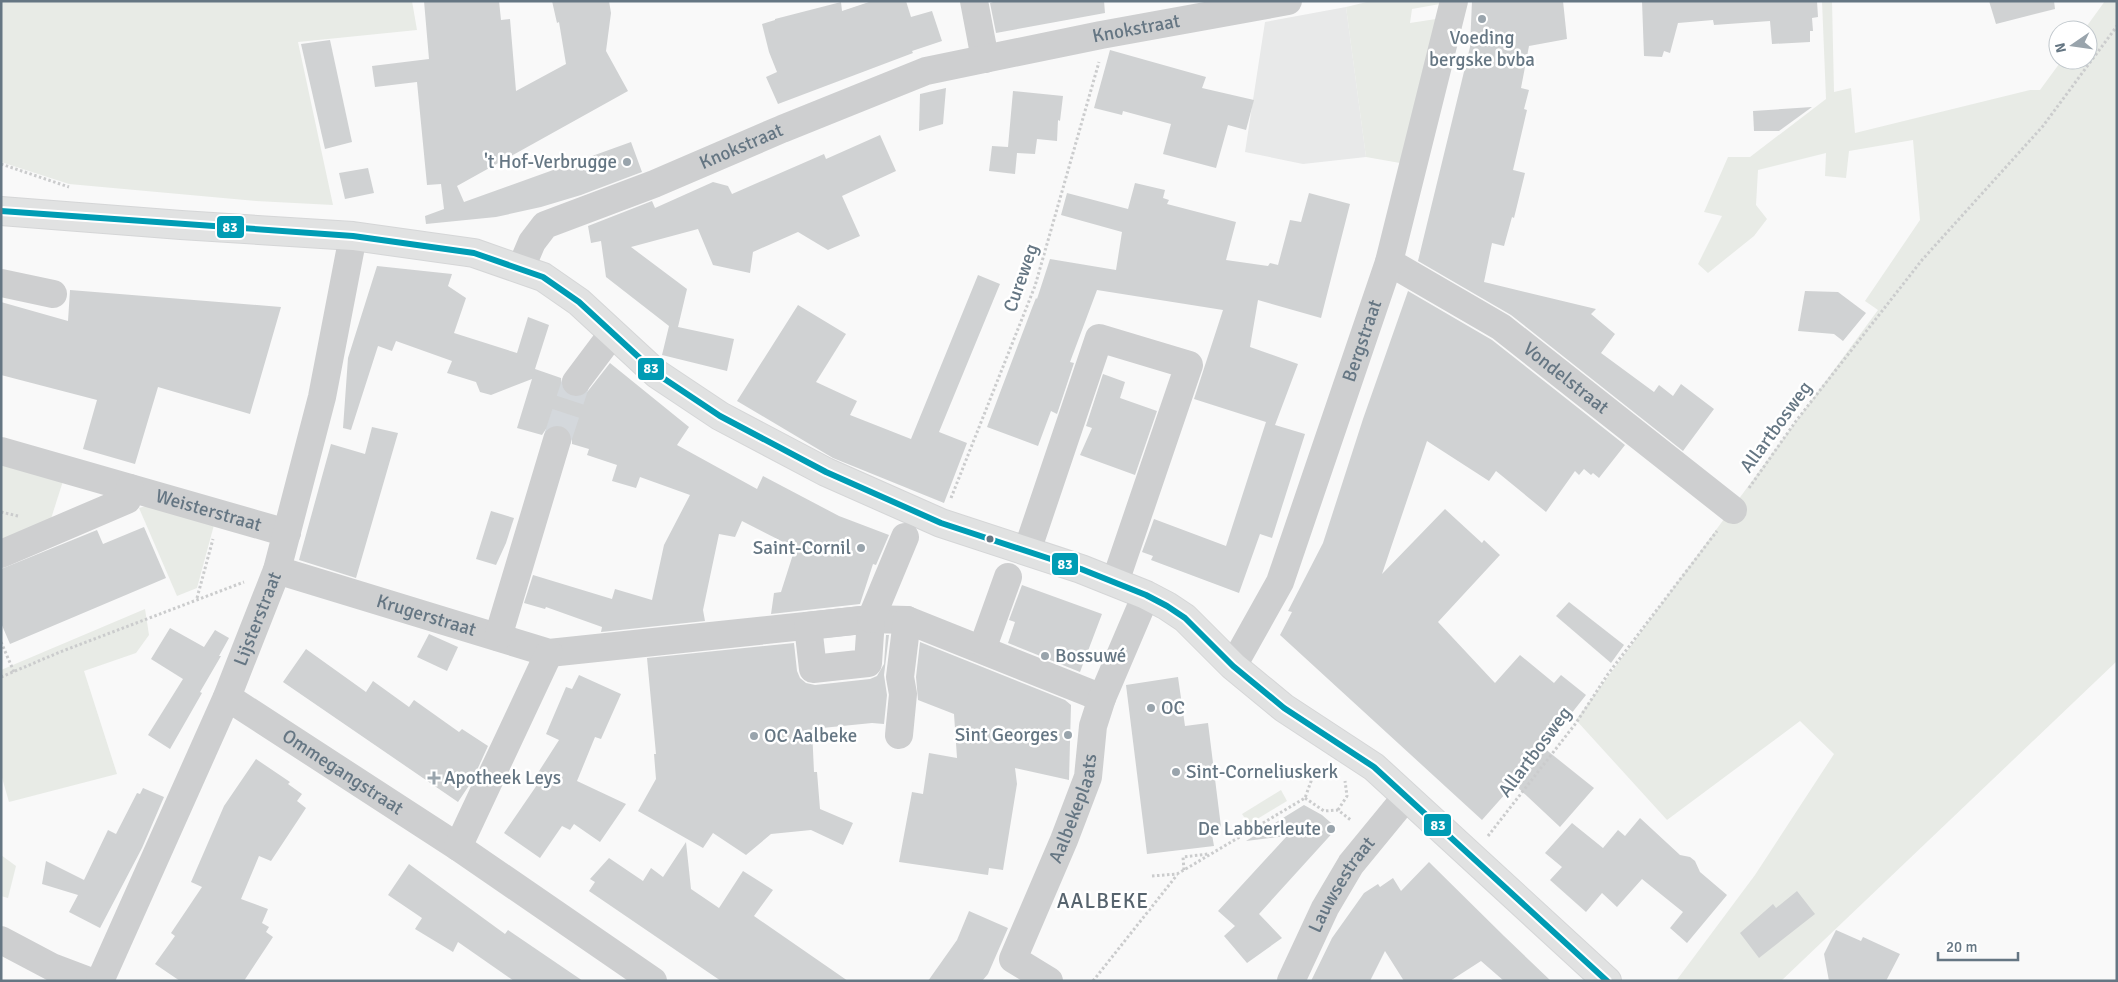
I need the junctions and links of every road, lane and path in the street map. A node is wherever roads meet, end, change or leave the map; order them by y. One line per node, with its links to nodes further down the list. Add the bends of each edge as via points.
1 (974, 1): 6 (street)
2 (1288, 1): 5 (street, Knokstraat)
3 (1454, 1): 10 (street, Bergstraat)
4 (2117, 26): 18 (path, Allartbosweg, via 2043,126 1922,260 1796,421)
5 (1101, 35): 6 (street, Knokstraat); 20 (path, Cureweg, via 1104,47 1035,286)
6 (985, 59): 9 (street, Knokstraat, via 926,71 654,184 545,225)
7 (1, 211): 8 (main road)
8 (353, 236): 9 (main road); 21 (street, Lijsterstraat, via 322,397)
9 (525, 257): 13 (main road, via 543,277 579,302)
10 (1389, 262): 18 (street, Vondelstraat, via 1501,327); 37 (street, Bergstraat, via 1280,582)
11 (1, 283): 12 (street)
12 (53, 294)
13 (612, 334): 14 (street); 20 (main road, via 657,374 720,416 826,472)
14 (576, 382)
15 (557, 440): 33 (street)
16 (1, 451): 17 (street, Weisterstraat)
17 (130, 488): 19 (street, Weisterstraat); 24 (street, Weisterstraat, via 127,500)
18 (1734, 510): 49 (path, Allartbosweg)
19 (220, 514): 21 (street, Weisterstraat); 30 (path)
20 (941, 523): 23 (main road)
21 (287, 533): 26 (street, Lijsterstraat)
22 (908, 537): 32 (street)
23 (1027, 551): 28 (main road); 28 (street, via 1099,338 1189,365)
24 (1, 554)
25 (902, 565): 31 (street, via 893,585 896,605)
26 (277, 570): 30 (path); 33 (street, Krugerstraat); 40 (street, Lijsterstraat)
27 (1008, 577): 35 (street)
28 (1116, 582): 29 (main road)
29 (1146, 595): 37 (main road, via 1185,618); 41 (street, Aalbekeplaats)
30 (197, 599): 38 (path)
31 (904, 616): 32 (street); 41 (street); 42 (street)
32 (871, 619): 36 (street, Krugerstraat)
33 (498, 637): 36 (street, Krugerstraat)
34 (1, 642): 38 (path)
35 (984, 644)
36 (549, 653): 47 (street)
37 (1233, 666): 45 (main road, via 1284,708 1374,767)
38 (14, 672): 39 (path)
39 (1, 677)
40 (227, 697): 47 (street, Ommegangstraat); 55 (street, Lijsterstraat)
41 (1102, 698): 57 (street, Aalbekeplaats, via 1093,726 1088,777 1013,959)
42 (899, 735)
43 (1330, 770): 46 (path, via 1314,773)
44 (1345, 778): 46 (path, via 1347,796 1338,810 1324,811)
45 (1406, 797): 49 (main road); 59 (street, Lauwsestraat, via 1351,864 1324,908)
46 (1305, 798): 48 (path)
47 (458, 847): 56 (street, Ommegangstraat)
48 (1211, 854): 50 (path); 50 (path, via 1183,857)
49 (1473, 856): 60 (main road)
50 (1184, 870): 51 (path)
51 (1177, 874): 52 (path); 58 (path)
52 (1152, 876)
53 (1, 940): 54 (street)
54 (90, 981)
55 (100, 981)
56 (653, 981)
57 (1049, 981)
58 (1093, 981)
59 (1291, 981)
60 (1607, 981)

